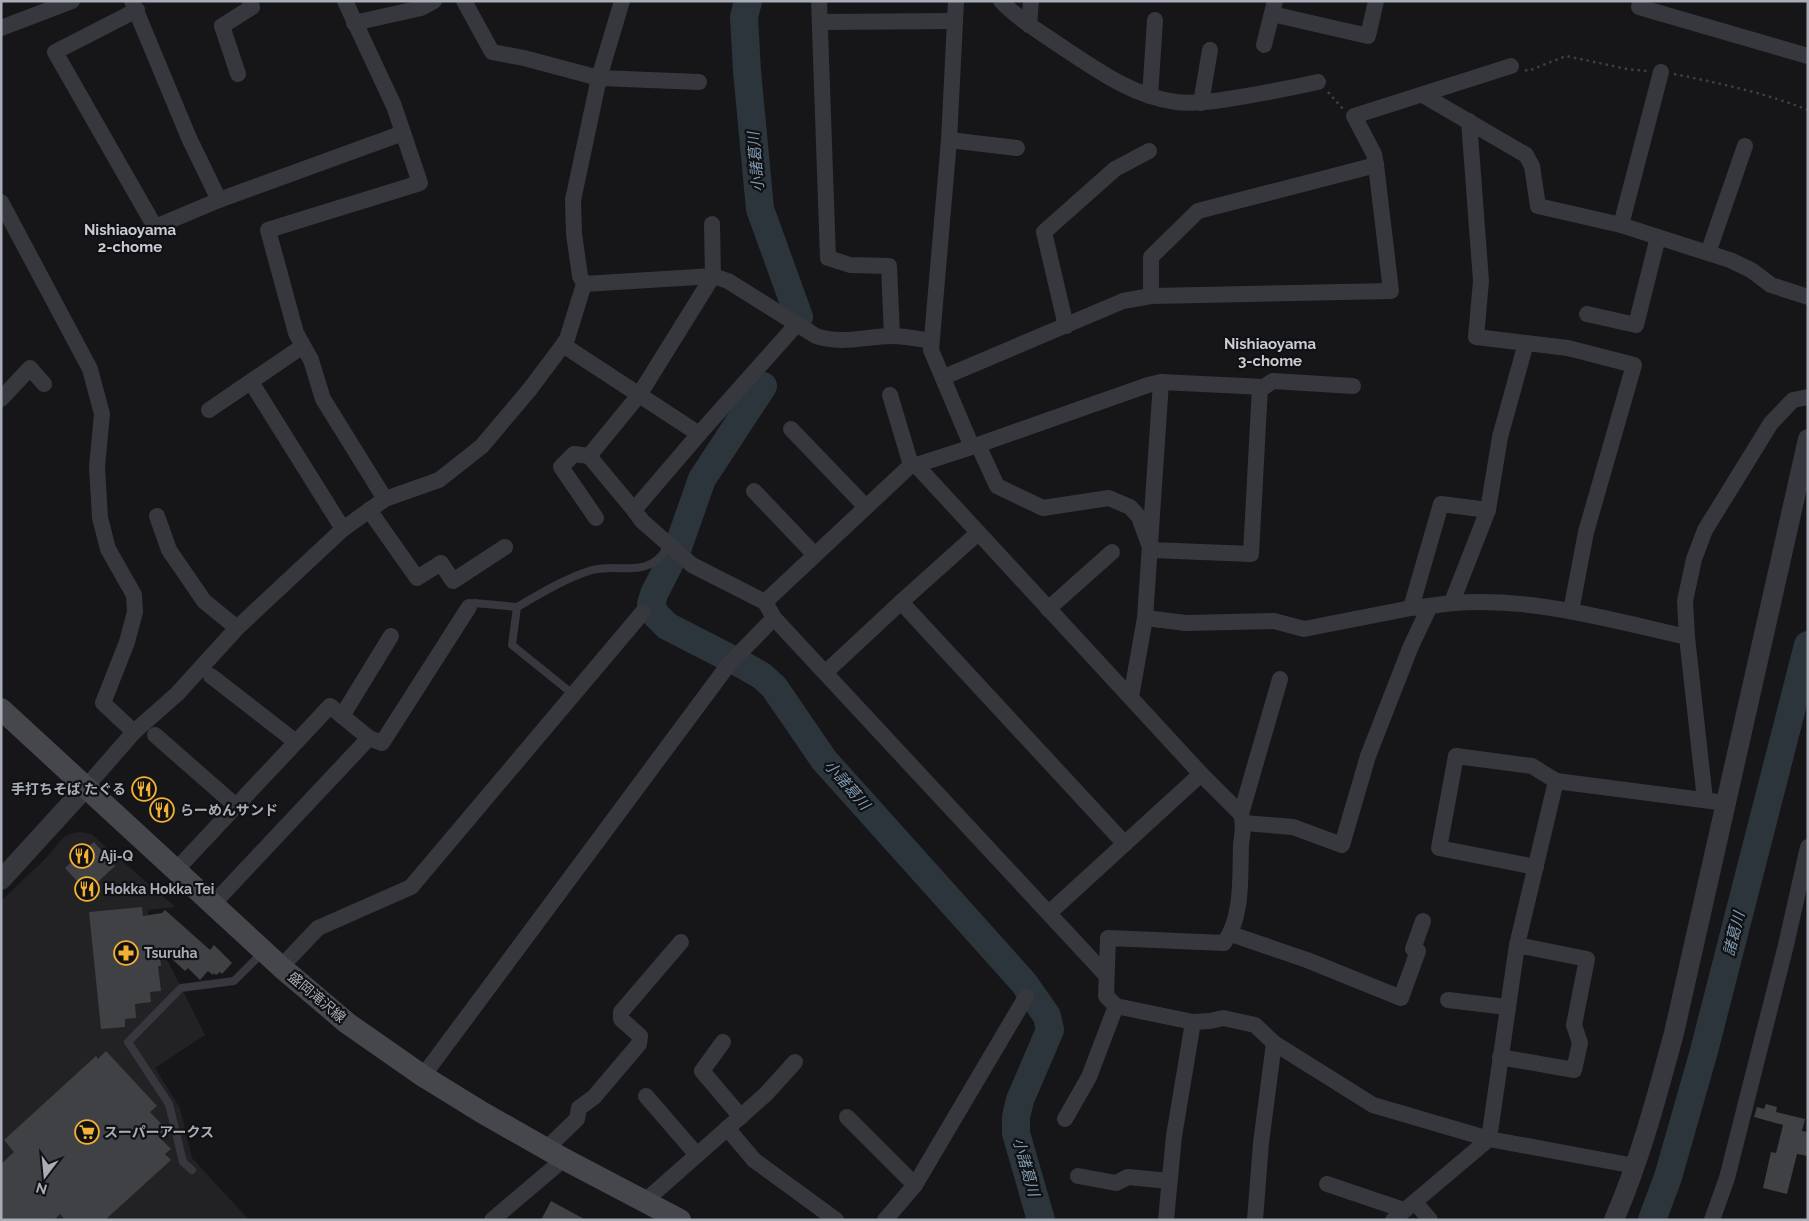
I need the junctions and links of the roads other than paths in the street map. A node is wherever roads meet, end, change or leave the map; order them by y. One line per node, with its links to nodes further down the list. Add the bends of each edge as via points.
1 (72, 1): 20 (street)
2 (345, 1): 18 (street)
3 (434, 1): 18 (street, via 421,8)
4 (464, 1): 27 (street, via 492,52)
5 (622, 1): 27 (street)
6 (819, 1): 16 (street)
7 (956, 1): 17 (street)
8 (1001, 1): 19 (street)
9 (1031, 1): 19 (street)
10 (1376, 1): 14 (street, via 1368,36)
11 (1641, 1): 23 (street, via 1640,7)
12 (255, 3): 26 (street, via 222,26)
13 (135, 6): 40 (street); 40 (street, via 55,52 155,228)
14 (1273, 7): 21 (street)
15 (1155, 20): 31 (street)
16 (820, 22): 17 (street); 53 (street, via 828,258 850,264 889,266)
17 (956, 22): 35 (street)
18 (354, 23): 34 (street, via 394,106)
19 (1029, 24): 31 (street, via 1096,70)
20 (1, 28)
21 (1264, 45)
22 (1210, 50): 32 (street)
23 (1808, 56)
24 (1512, 66): 30 (street)
25 (1661, 72): 43 (street)
26 (238, 74)
27 (599, 78): 28 (street); 47 (street, via 573,200 574,234)
28 (699, 82)
29 (1318, 82): 32 (street, via 1258,95)
30 (1423, 95): 33 (street); 39 (street, via 1354,116 1374,154)
31 (1150, 96): 32 (street, via 1177,102)
32 (1201, 102)
33 (1469, 121): 43 (street, via 1526,155 1532,166 1538,206); 55 (street, via 1481,281 1476,337)
34 (402, 133): 40 (street); 57 (street, via 420,183 268,230 296,333)
35 (949, 140): 37 (street); 54 (street)
36 (1745, 146): 45 (street)
37 (1018, 148)
38 (1149, 151): 52 (street, via 1115,169 1044,232)
39 (1376, 165): 48 (street, via 1198,211 1151,258); 48 (street, via 1391,291)
40 (218, 200)
41 (1, 202): 112 (street, via 90,369 102,414 97,467 100,518 108,549 134,595 135,612 103,703)
42 (712, 224): 46 (street)
43 (1621, 225): 44 (street)
44 (1658, 237): 45 (street); 50 (street, via 1636,325)
45 (1708, 253): 49 (street, via 1751,270 1771,285)
46 (713, 276): 47 (street); 51 (street, via 728,281); 64 (street)
47 (584, 284): 56 (street)
48 (1151, 296): 52 (street, via 1123,301)
49 (1808, 297)
50 (1587, 314)
51 (797, 324): 53 (street, via 830,341); 70 (street)
52 (1066, 326): 58 (street)
53 (892, 336): 54 (street)
54 (931, 341): 58 (street, via 931,350)
55 (1526, 343): 80 (street, via 1500,437); 98 (street, via 1568,348 1634,365 1586,532)
56 (563, 345): 64 (street); 76 (street, via 482,446 439,480)
57 (303, 346): 59 (street); 76 (street, via 311,360 323,399)
58 (944, 377): 72 (street)
59 (251, 382): 68 (street); 83 (street)
60 (1161, 382): 63 (street); 72 (street); 87 (street)
61 (44, 384): 67 (street, via 30,368)
62 (1353, 386): 63 (street, via 1273,381)
63 (1260, 387): 87 (street, via 1251,554)
64 (639, 394): 70 (street); 73 (street)
65 (890, 395): 74 (street)
66 (1808, 397): 104 (street, via 1793,400 1771,423 1705,530 1694,559 1685,601)
67 (1, 399)
68 (209, 410)
69 (791, 429): 77 (street)
70 (699, 434): 79 (street)
71 (1808, 439): 120 (street)
72 (975, 446): 74 (street); 87 (street, via 997,486 1043,508 1109,498 1130,506 1139,517)
73 (590, 456): 79 (street); 82 (street, via 574,454 562,467)
74 (914, 465): 77 (street); 84 (street)
75 (754, 491): 89 (street)
76 (386, 499): 78 (street)
77 (866, 508): 89 (street)
78 (370, 510): 83 (street); 85 (street, via 418,578 441,563 453,580)
79 (634, 510): 86 (street, via 642,522)
80 (1488, 510): 92 (street); 96 (street, via 1441,504)
81 (157, 516): 102 (street, via 169,550 204,601)
82 (596, 518)
83 (343, 529): 102 (street)
84 (978, 533): 91 (street); 97 (street)
85 (505, 548)
86 (672, 549): 90 (street, via 692,565); 95 (lane, via 646,567 590,570)
87 (1151, 550): 101 (street)
88 (1112, 552): 97 (street)
89 (815, 555): 90 (street)
90 (765, 602): 100 (street)
91 (901, 602): 105 (street); 123 (street)
92 (1452, 602): 93 (street); 98 (street, via 1525,604)
93 (1430, 606): 96 (street); 122 (street, via 1368,756 1342,845 1293,827)
94 (469, 607): 95 (lane, via 474,603); 114 (street, via 382,743)
95 (516, 607): 108 (lane, via 512,645)
96 (1411, 608): 101 (street, via 1304,629 1274,621 1186,622)
97 (1048, 609): 109 (street)
98 (1571, 611): 104 (street)
99 (643, 612): 108 (street)
100 (774, 618): 105 (street); 146 (street, via 734,659)
101 (1145, 618): 109 (street)
102 (238, 628): 112 (street, via 177,694)
103 (391, 636): 111 (street)
104 (1687, 636): 119 (street)
105 (826, 672): 129 (street)
106 (211, 676): 115 (street)
107 (1280, 679): 122 (street)
108 (574, 695): 135 (street, via 410,887 318,928)
109 (1130, 697): 116 (street)
110 (1, 709): 118 (main road, 盛岡滝沢線)
111 (342, 716): 114 (street); 115 (street, via 330,706)
112 (134, 732): 118 (street)
113 (155, 735): 121 (street)
114 (368, 738): 128 (street)
115 (296, 742): 121 (street)
116 (1201, 774): 122 (street); 123 (street)
117 (1556, 780): 119 (street); 125 (street); 125 (street, via 1532,766 1456,756 1439,848)
118 (85, 788): 126 (main road, 盛岡滝沢線); 127 (street)
119 (1705, 800): 120 (street)
120 (1726, 803): 155 (street, via 1674,1033)
121 (236, 806): 126 (street)
122 (1243, 819): 131 (street, via 1239,899)
123 (1124, 844): 129 (street)
124 (1808, 846): 171 (street, via 1730,1169)
125 (1536, 867): 133 (street)
126 (176, 870): 128 (main road, 盛岡滝沢線)
127 (1, 880)
128 (213, 904): 134 (main road, 盛岡滝沢線)
129 (1049, 913): 136 (street)
130 (1423, 921): 131 (street, via 1413,949 1418,951 1401,998)
131 (1231, 934): 136 (street, via 1224,943 1108,938)
132 (681, 942): 153 (street, via 622,1012 621,1019 640,1036 639,1044 594,1097 579,1108 577,1119)
133 (1517, 945): 140 (street); 144 (street, via 1587,959 1574,1025 1580,1043 1574,1070)
134 (264, 951): 135 (main road, 盛岡滝沢線); 156 (lane, via 234,981 181,988 128,1042 169,1104 183,1162)
135 (281, 967): 146 (main road, 盛岡滝沢線, via 347,1023)
136 (1106, 975): 139 (street, via 1106,996)
137 (1026, 997): 159 (street)
138 (1448, 1000): 140 (street)
139 (1116, 1006): 141 (street); 150 (street, via 1089,1077)
140 (1507, 1007): 144 (street)
141 (1193, 1022): 143 (street, via 1223,1018 1255,1025); 158 (street)
142 (723, 1042): 148 (street, via 702,1071)
143 (1274, 1043): 152 (street, via 1373,1105); 168 (street)
144 (1500, 1057): 152 (street)
145 (795, 1062): 148 (street, via 765,1095)
146 (423, 1076): 153 (main road, 盛岡滝沢線)
147 (646, 1096): 154 (street)
148 (740, 1116): 151 (street)
149 (847, 1117): 159 (street)
150 (1064, 1119)
151 (727, 1128): 154 (street); 165 (street, via 754,1160)
152 (1489, 1139): 155 (street); 162 (street)
153 (555, 1154): 161 (main road, 盛岡滝沢線); 163 (street)
154 (697, 1155): 161 (street)
155 (1635, 1166): 170 (street)
156 (192, 1170)
157 (1078, 1176): 158 (street, via 1116,1183 1128,1177)
158 (1169, 1181): 167 (street)
159 (915, 1184): 166 (street)
160 (1327, 1184): 162 (street)
161 (645, 1201): 164 (main road, 盛岡滝沢線)
162 (1404, 1211): 169 (street)
163 (492, 1220)
164 (680, 1220)
165 (836, 1220)
166 (885, 1220)
167 (1166, 1220)
168 (1255, 1220)
169 (1430, 1220)
170 (1614, 1220)
171 (1712, 1220)

